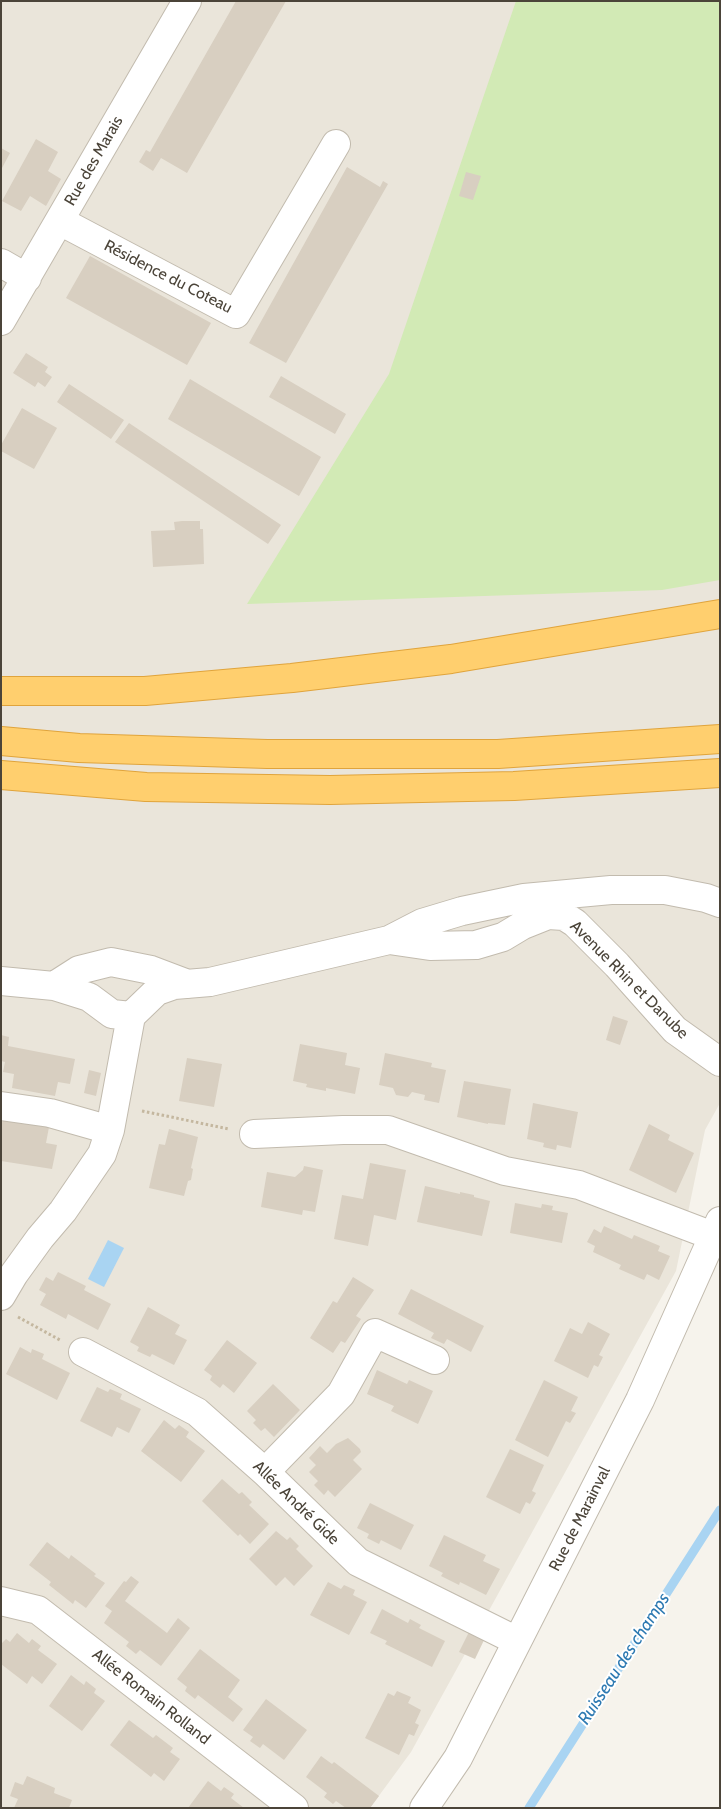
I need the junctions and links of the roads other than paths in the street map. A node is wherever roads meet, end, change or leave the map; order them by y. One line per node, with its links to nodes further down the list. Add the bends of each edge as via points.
1 (187, 1): 3 (street, Rue des Marais)
2 (336, 144): 3 (street, Résidence du Coteau, via 236,314)
3 (60, 220): 5 (street, Rue des Marais)
4 (1, 263): 5 (street)
5 (27, 278): 6 (street, Rue des Marais)
6 (1, 321)
7 (720, 614): 8 (highway, via 451,659 292,678 145,691)
8 (1, 691)
9 (720, 738): 10 (highway, via 498,754 268,754 79,748)
10 (1, 741)
11 (720, 773): 13 (highway)
12 (1, 775): 13 (highway, via 156,787 330,790)
13 (514, 786): 14 (highway)
14 (720, 786)
15 (720, 902): 16 (street, Avenue Rhin et Danube, via 665,890 611,890 524,898 422,923)
16 (389, 940): 18 (street, Avenue Rhin et Danube, via 210,982); 21 (street, Avenue Rhin et Danube, via 430,946 476,945 548,916 564,916 617,965 675,1030)
17 (1, 981): 19 (street)
18 (188, 984): 19 (street, Avenue Rhin et Danube, via 151,970 111,962 79,970); 20 (street, Avenue Rhin et Danube, via 158,991)
19 (54, 986): 20 (street, via 88,997 112,1014)
20 (131, 1016): 23 (street)
21 (720, 1062)
22 (1, 1106): 23 (street)
23 (112, 1118): 26 (street, via 102,1154 14,1274)
24 (254, 1134): 25 (street, via 388,1130 505,1172 580,1185)
25 (716, 1229): 31 (street, Rue de Marainval, via 640,1400)
26 (9, 1306)
27 (83, 1352): 29 (street, Allée André Gide, via 197,1412)
28 (435, 1360): 29 (street, via 375,1333 341,1394)
29 (265, 1472): 31 (street, Allée André Gide, via 358,1562)
30 (1, 1601): 32 (street, Allée Romain Rolland, via 38,1610)
31 (517, 1641): 33 (street, Rue de Marainval, via 458,1758)
32 (294, 1808)
33 (424, 1808)

